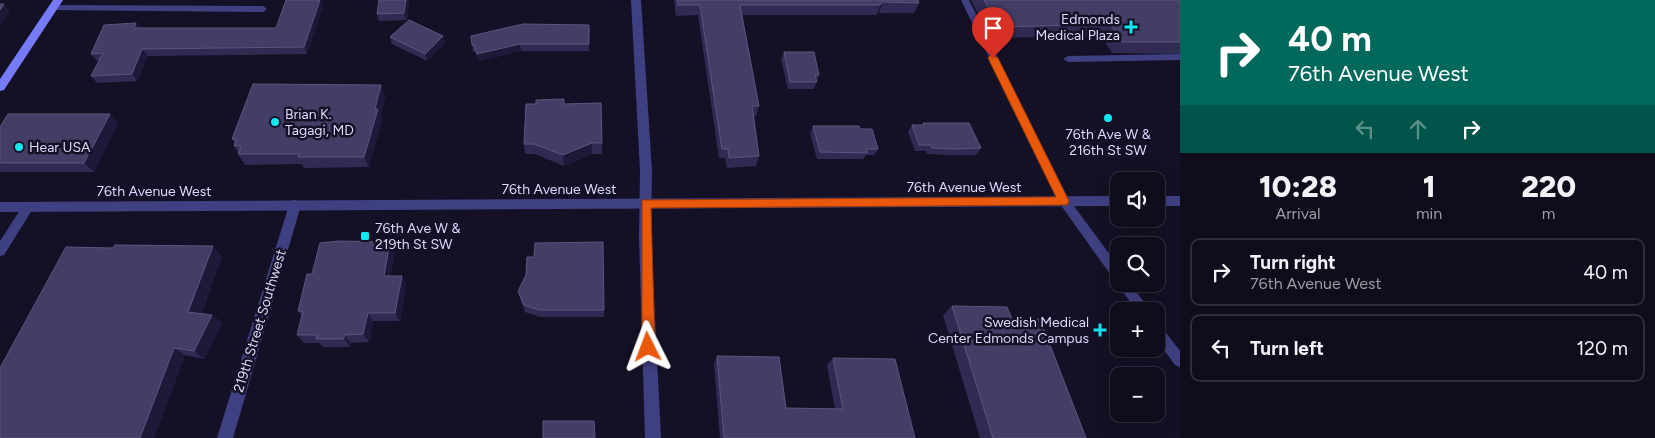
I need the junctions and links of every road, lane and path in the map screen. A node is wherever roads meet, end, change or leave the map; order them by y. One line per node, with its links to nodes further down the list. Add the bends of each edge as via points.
1 (636, 0): 12 (street)
2 (965, 0): 9 (lane)
3 (56, 4): 4 (lane); 7 (main road)
4 (263, 9)
5 (1180, 57): 6 (lane)
6 (1068, 58)
7 (0, 87)
8 (1180, 200): 11 (street)
9 (1064, 201): 10 (street, 76th Avenue West); 12 (street, 76th Avenue West); 17 (lane)
10 (1110, 201)
11 (1165, 201)
12 (646, 203): 13 (street, 76th Avenue West); 21 (street)
13 (295, 205): 15 (street, 76th Avenue West); 20 (street, 219th Street Southwest)
14 (0, 207): 15 (street, 76th Avenue West)
15 (28, 207): 16 (lane)
16 (0, 251)
17 (1110, 265)
18 (1165, 341): 19 (lane)
19 (1180, 361)
20 (225, 438)
21 (653, 438)

